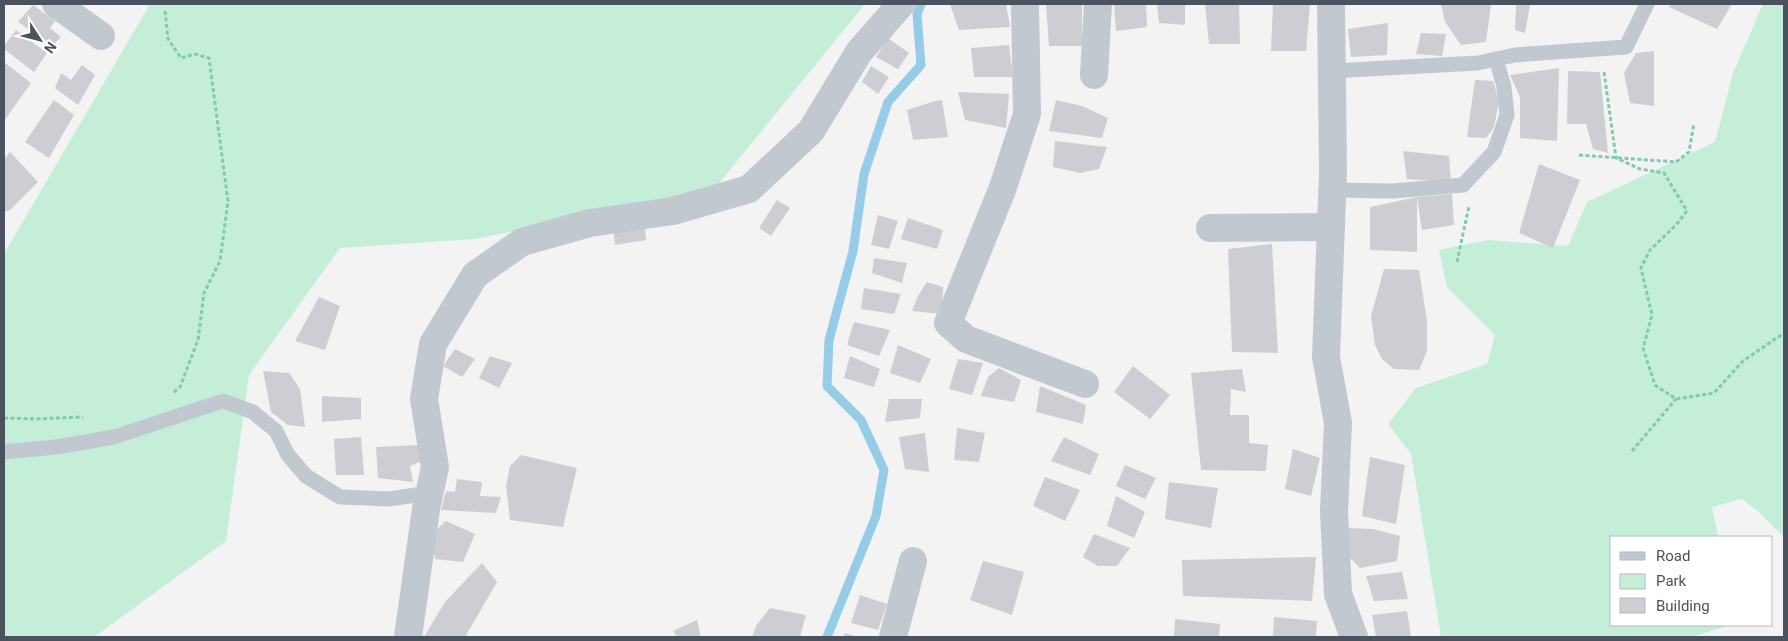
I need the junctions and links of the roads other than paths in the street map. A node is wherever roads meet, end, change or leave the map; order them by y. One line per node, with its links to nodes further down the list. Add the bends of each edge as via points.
1 (56, 4): 7 (street)
2 (901, 4): 16 (street, via 859,52 812,131 749,189 673,211 590,223 522,242 475,275 433,344 424,399 435,467)
3 (1025, 4): 14 (street, via 1027,114 1002,190 948,323 966,339)
4 (1098, 4): 10 (street)
5 (1331, 4): 9 (street)
6 (1648, 4): 8 (lane, via 1626,47)
7 (101, 36)
8 (1496, 59): 9 (lane, via 1478,63); 11 (lane, via 1507,114 1494,152 1463,185 1393,192)
9 (1332, 71): 11 (street)
10 (1094, 75)
11 (1332, 190): 12 (street)
12 (1331, 227): 13 (street); 20 (street, via 1326,357 1338,423 1334,511 1338,594)
13 (1210, 228)
14 (1085, 384)
15 (4, 452): 16 (lane, via 114,437 223,401 253,412 276,431 288,455 306,476 340,497 389,499)
16 (429, 493): 18 (street)
17 (913, 561): 19 (street)
18 (408, 637)
19 (893, 637)
20 (1354, 637)

